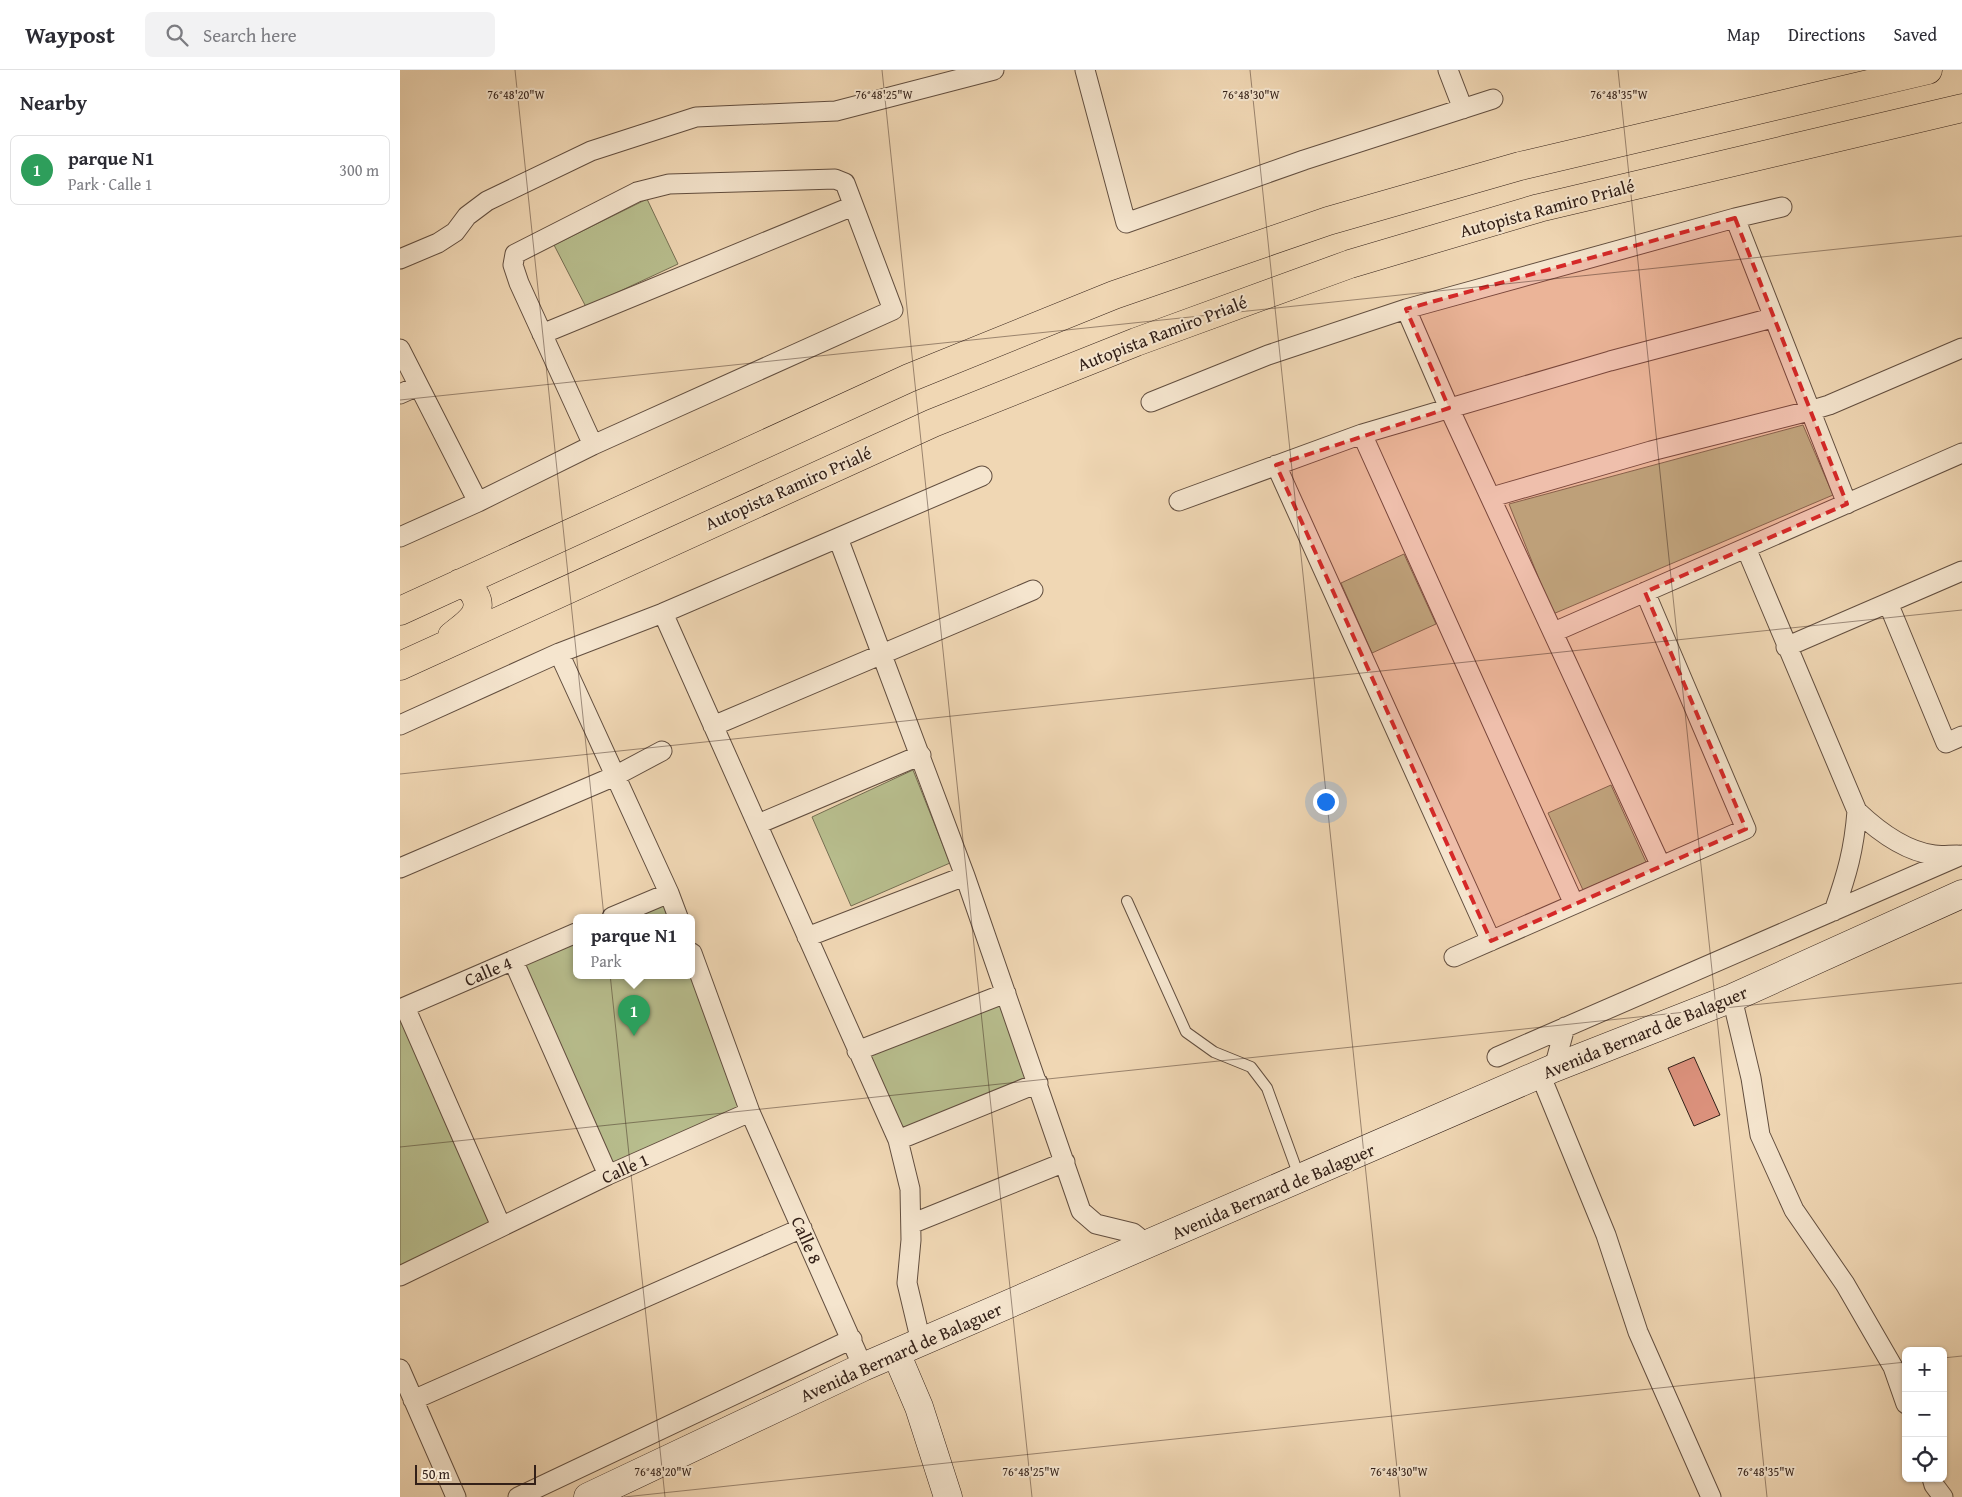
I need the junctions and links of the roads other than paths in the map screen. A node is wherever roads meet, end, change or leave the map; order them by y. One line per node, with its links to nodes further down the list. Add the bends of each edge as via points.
1 (994, 70): 11 (street, via 836,111 696,117 591,151 487,201 455,232)
2 (1085, 70): 7 (street, via 1126,223 1304,160)
3 (1448, 70): 7 (street)
4 (1928, 70): 35 (highway, via 1520,166 1328,221 1114,295 909,378)
5 (1493, 99): 7 (street)
6 (1962, 108): 43 (highway, Autopista Ramiro Prialé, via 1539,208 1350,264 1136,342 933,423)
7 (1463, 109)
8 (853, 206): 14 (street); 14 (street, via 845,183 835,179 669,184 636,192 515,254 513,265 516,274); 23 (street, via 893,310)
9 (1782, 207): 10 (street)
10 (1735, 218): 12 (street); 13 (street)
11 (400, 259)
12 (1406, 309): 19 (street, via 1268,355); 20 (street)
13 (1772, 318): 20 (street); 21 (street)
14 (542, 334): 23 (street)
15 (1962, 348): 21 (street)
16 (400, 349): 17 (street)
17 (418, 386): 18 (street); 29 (street)
18 (400, 394)
19 (1151, 402)
20 (1449, 408): 22 (street); 27 (street)
21 (1809, 411): 27 (street, via 1651,451); 30 (street)
22 (1362, 434): 25 (street); 62 (street)
23 (593, 446): 29 (street)
24 (1962, 453): 30 (street)
25 (1276, 465): 28 (street); 68 (street)
26 (982, 476): 32 (street)
27 (1492, 498): 41 (street)
28 (1179, 501)
29 (478, 502): 31 (street)
30 (1847, 504): 33 (street)
31 (400, 537)
32 (838, 538): 40 (street); 45 (street)
33 (1746, 548): 37 (street); 42 (street)
34 (1962, 570): 38 (street)
35 (460, 583): 39 (highway); 43 (highway, via 476,597 478,609 472,620)
36 (1033, 590): 45 (street)
37 (1645, 592): 41 (street); 56 (street, via 1746,829)
38 (1888, 603): 42 (street); 49 (street, via 1946,743)
39 (400, 611)
40 (663, 612): 44 (street); 48 (street)
41 (1554, 632): 56 (street)
42 (1786, 647): 53 (street)
43 (436, 649): 46 (highway, Autopista Ramiro Prialé)
44 (559, 653): 47 (street); 52 (street)
45 (883, 653): 48 (street); 51 (street)
46 (400, 666)
47 (400, 725)
48 (713, 726): 54 (street)
49 (1962, 736)
50 (662, 751): 52 (street)
51 (921, 755): 54 (street); 58 (street)
52 (616, 776): 57 (street); 59 (street)
53 (1856, 811): 55 (street, via 1877,830 1905,846 1933,855); 63 (street, via 1851,858)
54 (758, 824): 67 (street)
55 (1962, 855): 63 (street)
56 (1661, 866): 62 (street)
57 (400, 868)
58 (965, 876): 67 (street); 72 (street)
59 (669, 892): 64 (street); 65 (street)
60 (1962, 894): 73 (street, Avenida Bernard de Balaguer)
61 (1127, 901): 84 (lane, via 1186,1032 1214,1052 1251,1067 1267,1088)
62 (1574, 904): 68 (street)
63 (1834, 911): 75 (street)
64 (619, 914)
65 (677, 914)
66 (573, 934): 70 (street, Calle 4)
67 (807, 937): 76 (street)
68 (1491, 941): 69 (street)
69 (1454, 957)
70 (513, 960): 74 (street, Calle 4); 83 (street)
71 (695, 961): 80 (street, Calle 8)
72 (1006, 993): 76 (street); 79 (street)
73 (1732, 998): 78 (street, Avenida Bernard de Balaguer); 95 (street, via 1752,1078 1760,1135 1794,1210 1844,1284 1893,1367)
74 (402, 1008): 86 (street)
75 (1565, 1027): 77 (street); 78 (street)
76 (857, 1050): 81 (street)
77 (1497, 1057)
78 (1547, 1071): 84 (street, Avenida Bernard de Balaguer); 104 (street, via 1638,1332)
79 (1038, 1083): 81 (street); 82 (street)
80 (750, 1112): 83 (street, Calle 1); 87 (street, Calle 8)
81 (898, 1140): 85 (street, via 910,1189)
82 (1065, 1162): 85 (street); 88 (street, via 1081,1211 1096,1224 1133,1233)
83 (608, 1175): 86 (street, Calle 1)
84 (1300, 1179): 88 (street, Avenida Bernard de Balaguer)
85 (911, 1224): 91 (street, via 906,1283)
86 (501, 1226): 89 (street, Calle 1)
87 (802, 1228): 90 (street, Calle 8); 96 (street)
88 (1148, 1245): 91 (street, Avenida Bernard de Balaguer)
89 (400, 1276)
90 (852, 1339): 93 (street, Calle 8); 100 (street)
91 (921, 1342): 92 (street, Avenida Bernard de Balaguer)
92 (896, 1353): 93 (street, Avenida Bernard de Balaguer); 97 (street)
93 (863, 1367): 101 (street, Avenida Bernard de Balaguer)
94 (400, 1369): 96 (street)
95 (1902, 1393)
96 (414, 1400): 99 (street)
97 (928, 1436): 102 (street); 103 (street, via 950,1459)
98 (1933, 1482): 105 (street)
99 (456, 1497)
100 (518, 1497)
101 (588, 1497)
102 (948, 1497)
103 (964, 1497)
104 (1711, 1497)
105 (1943, 1497)

